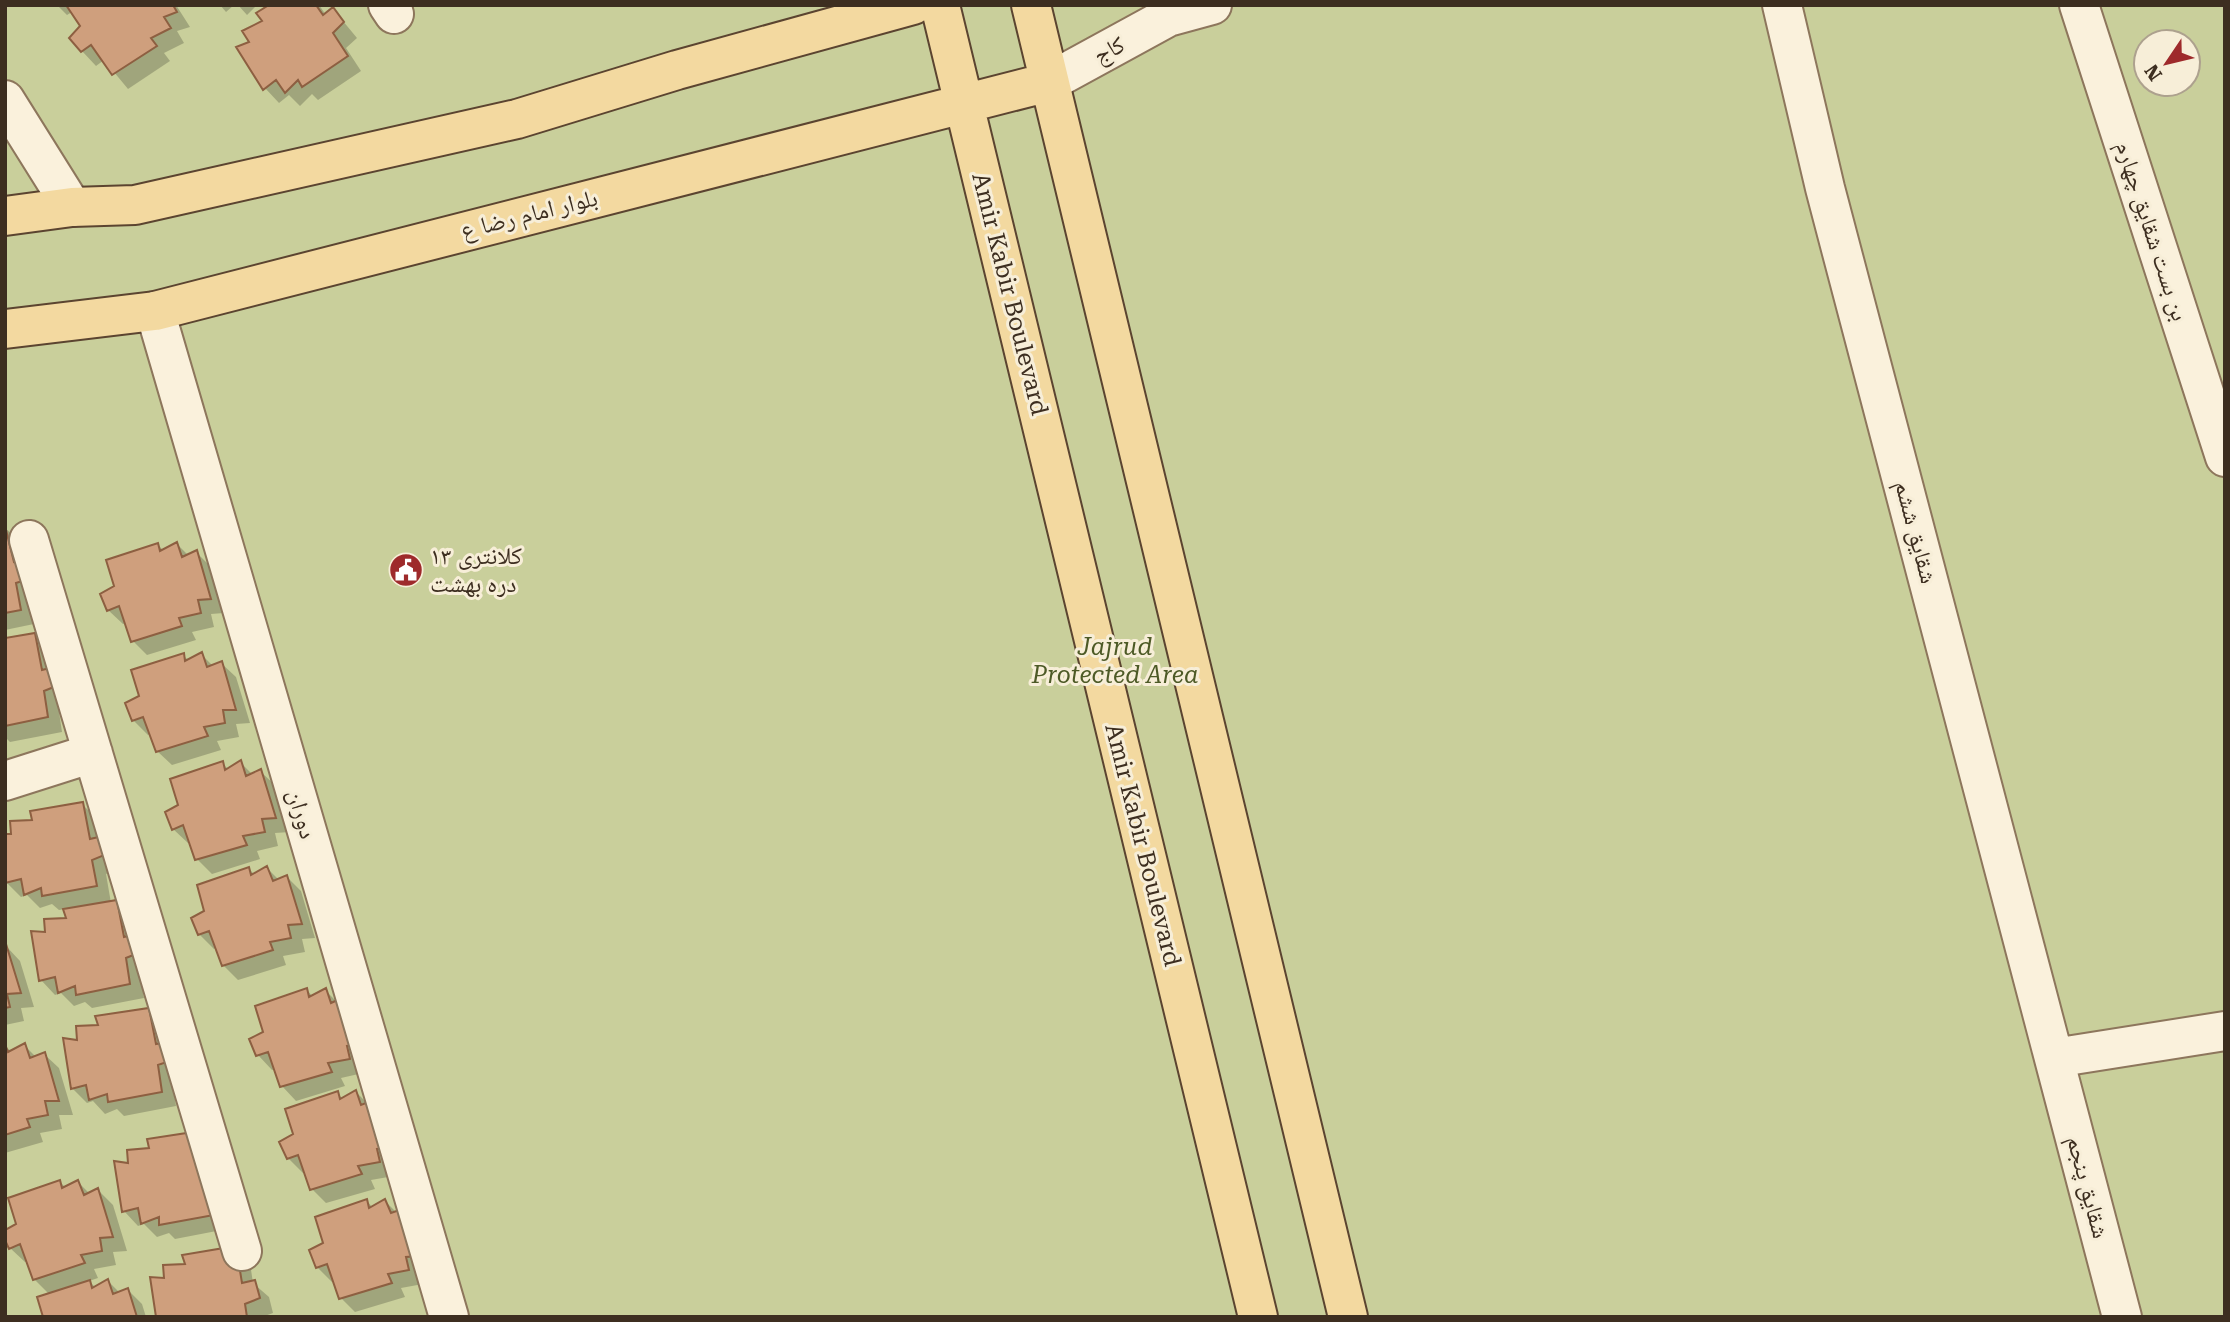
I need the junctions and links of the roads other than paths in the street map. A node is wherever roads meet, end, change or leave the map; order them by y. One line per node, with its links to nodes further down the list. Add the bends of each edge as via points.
1 (914, 5): 12 (main road, via 517,119 135,205)
2 (940, 5): 11 (main road, Amir Kabir Boulevard)
3 (1031, 5): 9 (main road)
4 (1126, 5): 8 (street, کاج)
5 (1212, 5): 8 (street, کاج)
6 (1782, 5): 21 (street, شقایق ششم, via 1825,188)
7 (2079, 5): 16 (street, بن بست شقایق چهارم)
8 (1168, 17): 9 (street, کاج)
9 (1049, 82): 11 (main road, بلوار امام رضا ع); 25 (main road)
10 (5, 100): 12 (street)
11 (964, 104): 14 (main road, بلوار امام رضا ع); 24 (main road, Amir Kabir Boulevard)
12 (72, 206): 13 (main road)
13 (5, 216)
14 (155, 311): 15 (main road, بلوار امام رضا ع); 23 (street, دوران)
15 (5, 329)
16 (2225, 457)
17 (29, 540): 18 (street)
18 (93, 753): 19 (street); 22 (street)
19 (5, 781)
20 (2225, 1031): 21 (street)
21 (2054, 1058): 26 (street, شقایق پنجم)
22 (242, 1251)
23 (449, 1317)
24 (1258, 1317)
25 (1348, 1317)
26 (2122, 1317)

